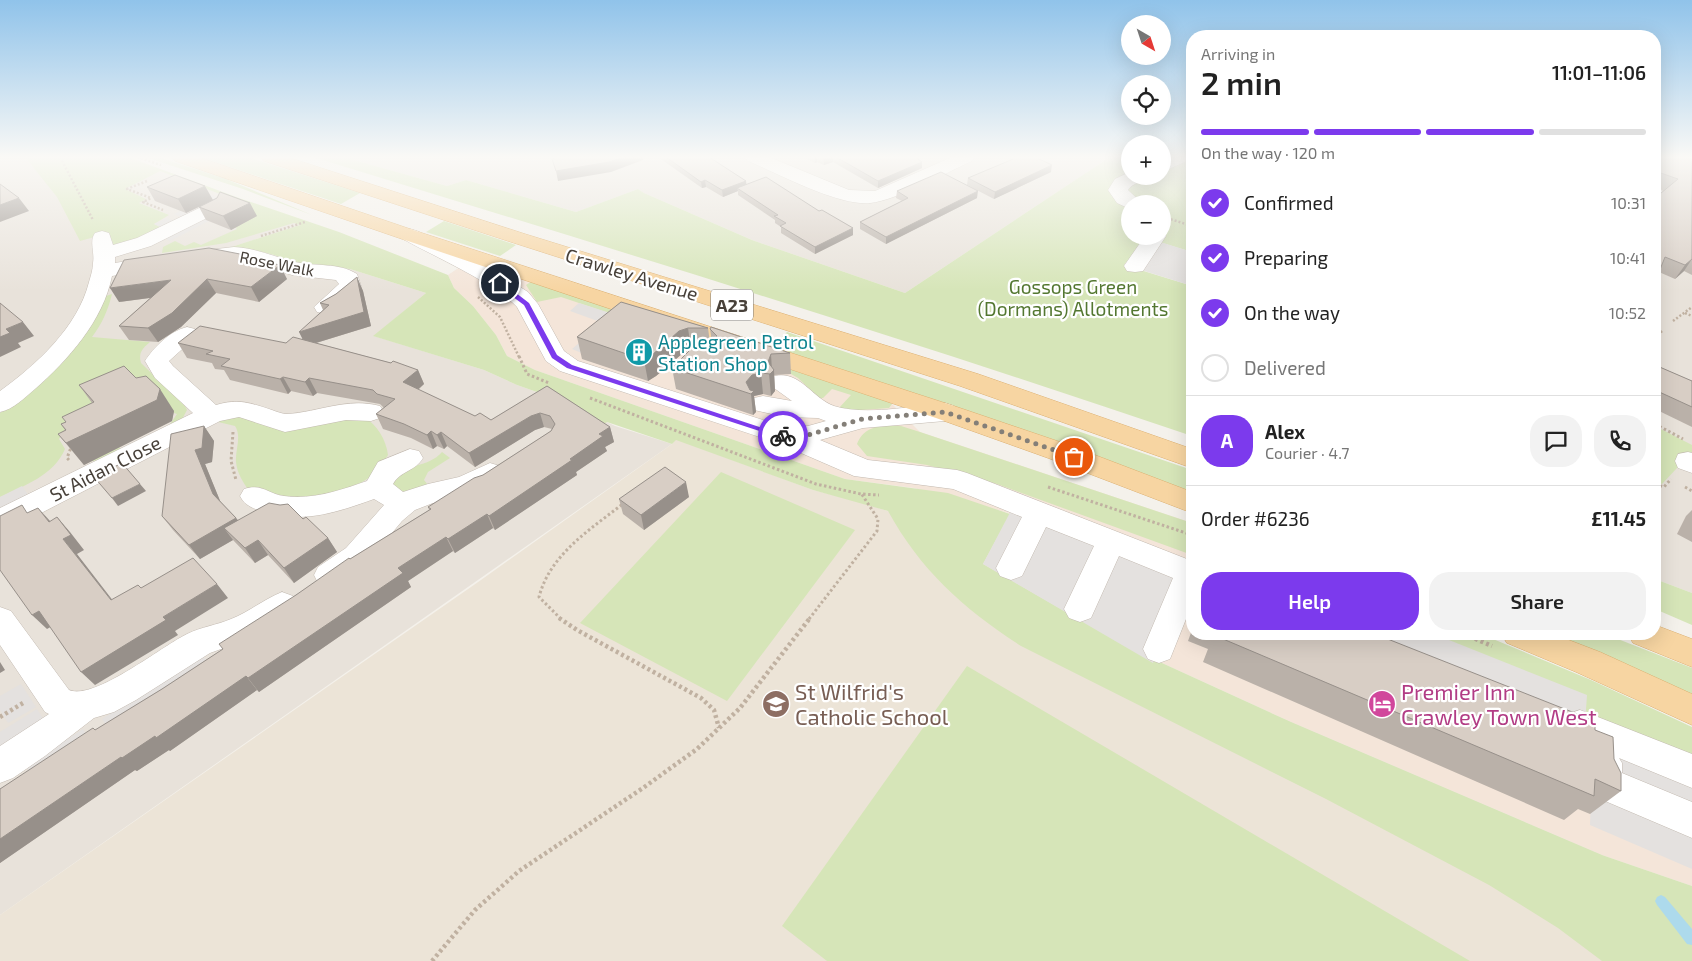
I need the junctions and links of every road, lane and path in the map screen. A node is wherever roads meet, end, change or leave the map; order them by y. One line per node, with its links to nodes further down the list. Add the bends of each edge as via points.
1 (80, 202): 13 (path)
2 (143, 202): 7 (path)
3 (312, 202): 11 (main road, Crawley Avenue / A23)
4 (407, 202): 33 (main road, Crawley Avenue / A23, via 969,380)
5 (164, 205): 7 (path)
6 (216, 206): 9 (street)
7 (158, 208): 9 (path)
8 (1171, 219): 10 (path)
9 (187, 220): 13 (street, via 144,242)
10 (1186, 224)
11 (409, 235): 26 (main road, Crawley Avenue / A23); 30 (street, via 520,297 530,308 554,356 561,362 666,381)
12 (1150, 245): 14 (street)
13 (103, 254): 16 (street, Rose Walk, via 182,258 240,254 297,269 329,271 349,279 350,286); 22 (street, via 95,295 67,342)
14 (1135, 266)
15 (1692, 307): 17 (path)
16 (324, 308)
17 (1685, 313): 18 (path); 19 (path)
18 (1692, 316)
19 (1673, 321)
20 (187, 334): 27 (street, via 158,362)
21 (783, 382): 24 (street)
22 (0, 404)
23 (763, 404): 24 (street, via 785,409)
24 (821, 410): 28 (street)
25 (371, 412): 27 (street, St Aidan Close, via 346,411 285,423 231,409)
26 (945, 412): 28 (street); 40 (main road, Crawley Avenue / A23)
27 (205, 418): 39 (path, via 232,430 232,470); 44 (street, St Aidan Close)
28 (862, 419): 30 (street, via 808,435)
29 (1661, 430): 32 (path)
30 (787, 437): 37 (street)
31 (72, 438): 34 (path)
32 (1688, 455)
33 (1186, 457)
34 (67, 458)
35 (410, 458): 38 (street, via 388,469)
36 (511, 460): 42 (street, via 466,486)
37 (864, 469): 43 (street, via 957,480); 58 (path, via 861,494 864,503 878,516 877,531 740,708)
38 (377, 488): 39 (street, via 334,502 289,508 275,505); 42 (street)
39 (245, 489)
40 (1186, 501)
41 (626, 502): 58 (path, via 563,554 540,587 539,598 577,630 701,698 714,710)
42 (405, 503): 55 (street, via 356,556 266,615 243,628 199,643 124,690)
43 (1039, 512): 45 (street); 46 (street)
44 (0, 521)
45 (1111, 540): 47 (street); 49 (street)
46 (1011, 568)
47 (1186, 570)
48 (1186, 584): 53 (street)
49 (1080, 609)
50 (0, 620): 55 (street, via 57,701 68,707)
51 (1533, 640): 56 (main road)
52 (1659, 640): 54 (main road)
53 (1159, 649)
54 (1692, 653)
55 (83, 706): 60 (street, via 68,722)
56 (1692, 710)
57 (1548, 713): 59 (street)
58 (720, 728): 63 (path, via 643,788 519,871 475,910)
59 (1603, 734): 61 (street); 62 (street, via 1604,783)
60 (0, 766)
61 (1692, 771)
62 (1692, 820)
63 (432, 961)

